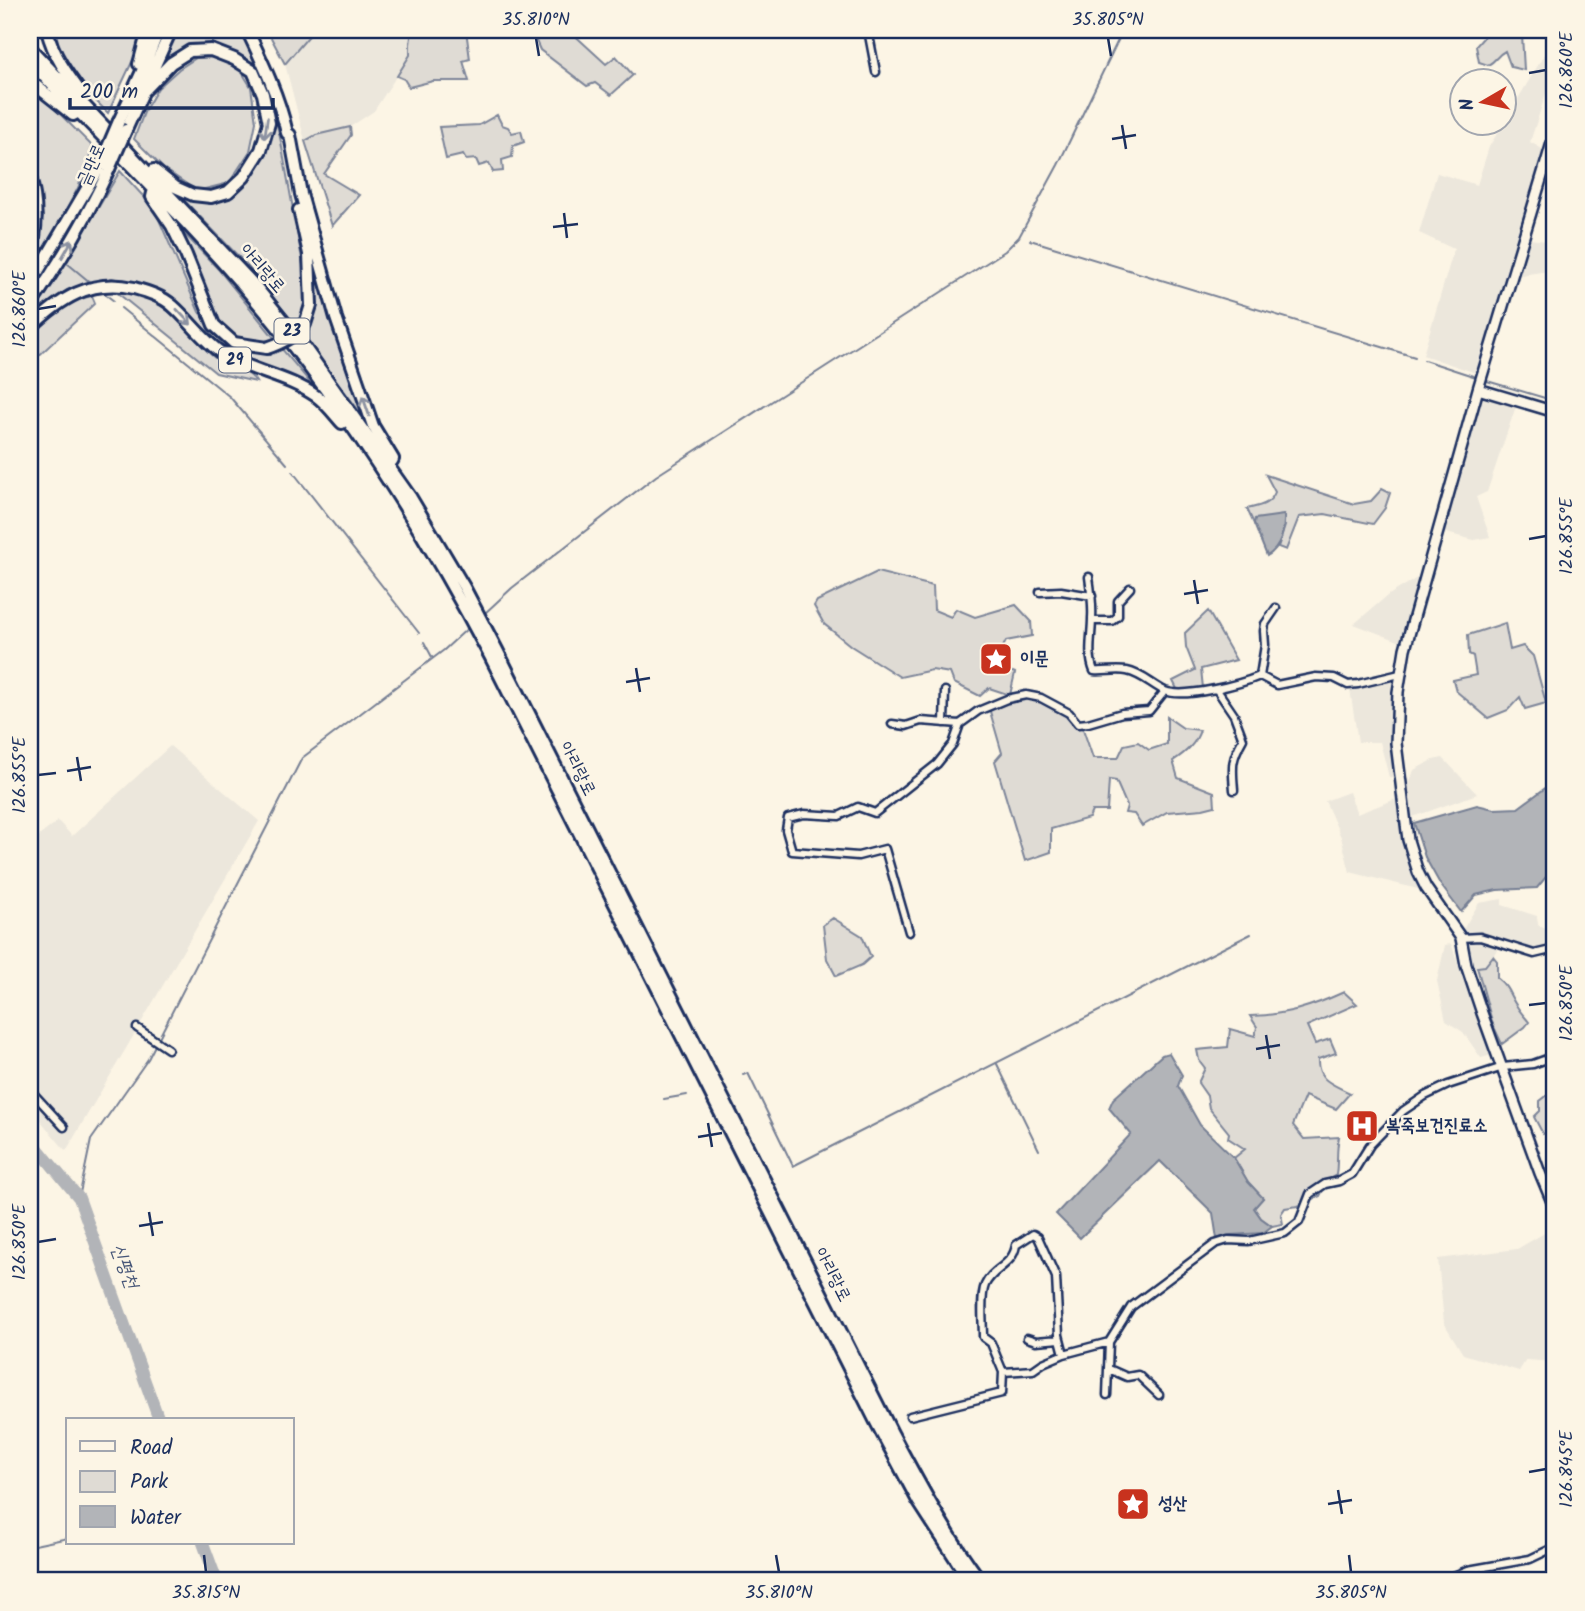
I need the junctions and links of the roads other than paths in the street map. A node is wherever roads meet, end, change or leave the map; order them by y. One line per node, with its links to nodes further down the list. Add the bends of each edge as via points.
1 (47, 30): 13 (highway, via 65,71 83,95)
2 (148, 30): 9 (highway, via 139,65)
3 (159, 30): 9 (highway, 금만로)
4 (171, 30): 12 (highway, 금만로)
5 (247, 30): 15 (highway)
6 (868, 30): 10 (street)
7 (30, 48): 13 (highway, 아리랑로 / 23)
8 (30, 62): 13 (highway, 아리랑로 / 23)
9 (143, 69): 14 (highway, 금만로)
10 (876, 72)
11 (30, 81): 13 (highway, via 73,115)
12 (143, 92): 14 (highway, 금만로); 18 (highway, one-way to 18, via 190,51 211,50 253,71 269,123 261,150 228,192 211,197 193,195 156,170)
13 (81, 108): 18 (highway, 아리랑로 / 23); 20 (highway, 아리랑로 / 23)
14 (122, 125): 17 (highway, 금만로, bridge)
15 (287, 133): 20 (highway, bridge, via 309,254 311,304 304,324 281,344 267,348 234,343 214,325 172,226 152,197); 28 (highway, one-way to 15, via 393,459 373,426 336,318)
16 (1555, 133): 25 (street)
17 (104, 168): 22 (highway, 금만로); 23 (highway, 금만로, one-way to 17, via 92,207)
18 (146, 170): 28 (highway, 아리랑로 / 23, via 256,287)
19 (30, 178): 21 (highway, via 36,211)
20 (153, 190): 27 (highway, 아리랑로 / 23, via 276,325)
21 (30, 255)
22 (30, 285)
23 (30, 306)
24 (30, 328): 27 (highway, 29, one-way to 27, via 55,304 77,292 106,284 147,291 172,305 223,354 303,388)
25 (1478, 389): 26 (street); 37 (street)
26 (1555, 412)
27 (351, 426): 31 (highway, 아리랑로 / 23)
28 (391, 467): 31 (highway, 아리랑로 / 23)
29 (1089, 578): 33 (street)
30 (1130, 588): 35 (street, via 1118,601 1118,616 1112,621)
31 (461, 590): 36 (highway, 아리랑로 / 23)
32 (1040, 593): 33 (street)
33 (1092, 596): 35 (street)
34 (1276, 608): 38 (street, via 1265,624)
35 (1093, 621): 41 (street, via 1090,661 1094,671 1126,671)
36 (494, 653): 66 (highway, 아리랑로 / 23, via 876,1422 918,1501); 67 (highway, 아리랑로 / 23, via 893,1435 963,1558)
37 (1400, 674): 38 (street, via 1348,685 1316,677 1277,685); 47 (street, via 1396,743 1408,840 1426,888)
38 (1260, 676): 39 (street)
39 (1217, 690): 41 (street); 45 (street, via 1243,739 1231,767)
40 (945, 691): 42 (street)
41 (1164, 691): 44 (street, via 1149,711 1088,723 1078,724 1069,713 1026,695 978,710)
42 (944, 723): 43 (street); 44 (street)
43 (892, 724)
44 (960, 724): 46 (street, via 953,744 937,764 875,813 858,807 839,816 788,817 786,830 792,851 858,856 885,849)
45 (1234, 790)
46 (909, 932)
47 (1461, 938): 48 (street, via 1480,937 1534,954); 52 (street, via 1466,965)
48 (1555, 949)
49 (136, 1028): 50 (street)
50 (169, 1049)
51 (1555, 1056): 52 (street)
52 (1503, 1067): 55 (street); 58 (street, via 1448,1085 1403,1111 1370,1145 1352,1174 1310,1194 1299,1222 1285,1233 1215,1244 1131,1307)
53 (30, 1090): 54 (street)
54 (64, 1128)
55 (1555, 1209)
56 (1027, 1338): 57 (street)
57 (1060, 1339): 59 (street); 61 (street, via 1056,1277 1033,1234 1016,1245 1015,1254 984,1287 983,1337 991,1343)
58 (1109, 1342): 59 (street); 60 (street)
59 (1064, 1354): 61 (street, via 1032,1370)
60 (1109, 1369): 62 (street); 63 (street, via 1127,1377 1138,1375)
61 (1003, 1372): 64 (street, via 1002,1393)
62 (1107, 1395)
63 (1159, 1395)
64 (910, 1416)
65 (1555, 1547): 68 (street, via 1530,1559 1468,1570)
66 (970, 1581)
67 (981, 1581)
68 (1441, 1581)

